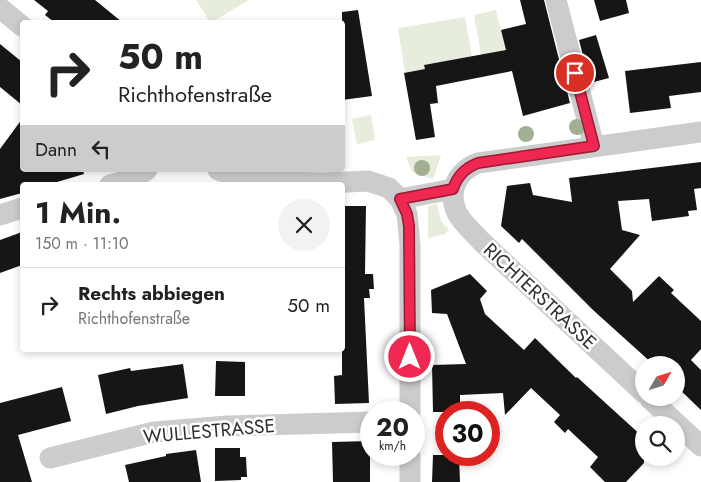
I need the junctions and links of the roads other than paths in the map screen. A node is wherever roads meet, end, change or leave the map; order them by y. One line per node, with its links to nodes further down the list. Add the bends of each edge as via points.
1 (556, 0): 5 (street)
2 (0, 8): 3 (street)
3 (20, 24)
4 (701, 132): 5 (street)
5 (594, 146): 11 (street, via 478,163 462,173)
6 (144, 172): 8 (street)
7 (224, 172): 9 (street)
8 (121, 182)
9 (272, 182)
10 (345, 183): 12 (street, via 368,181 390,188)
11 (453, 189): 12 (street); 15 (street, RICHTERSTRASSE, via 457,212 464,223)
12 (400, 199): 16 (street, via 407,214 410,245)
13 (20, 209): 14 (street)
14 (0, 215)
15 (635, 385)
16 (410, 401)
17 (658, 406): 19 (street)
18 (360, 422): 20 (street, WULLESTRASSE, via 226,426 154,432)
19 (701, 446)
20 (50, 458)
21 (410, 466): 22 (street)
22 (410, 482)

